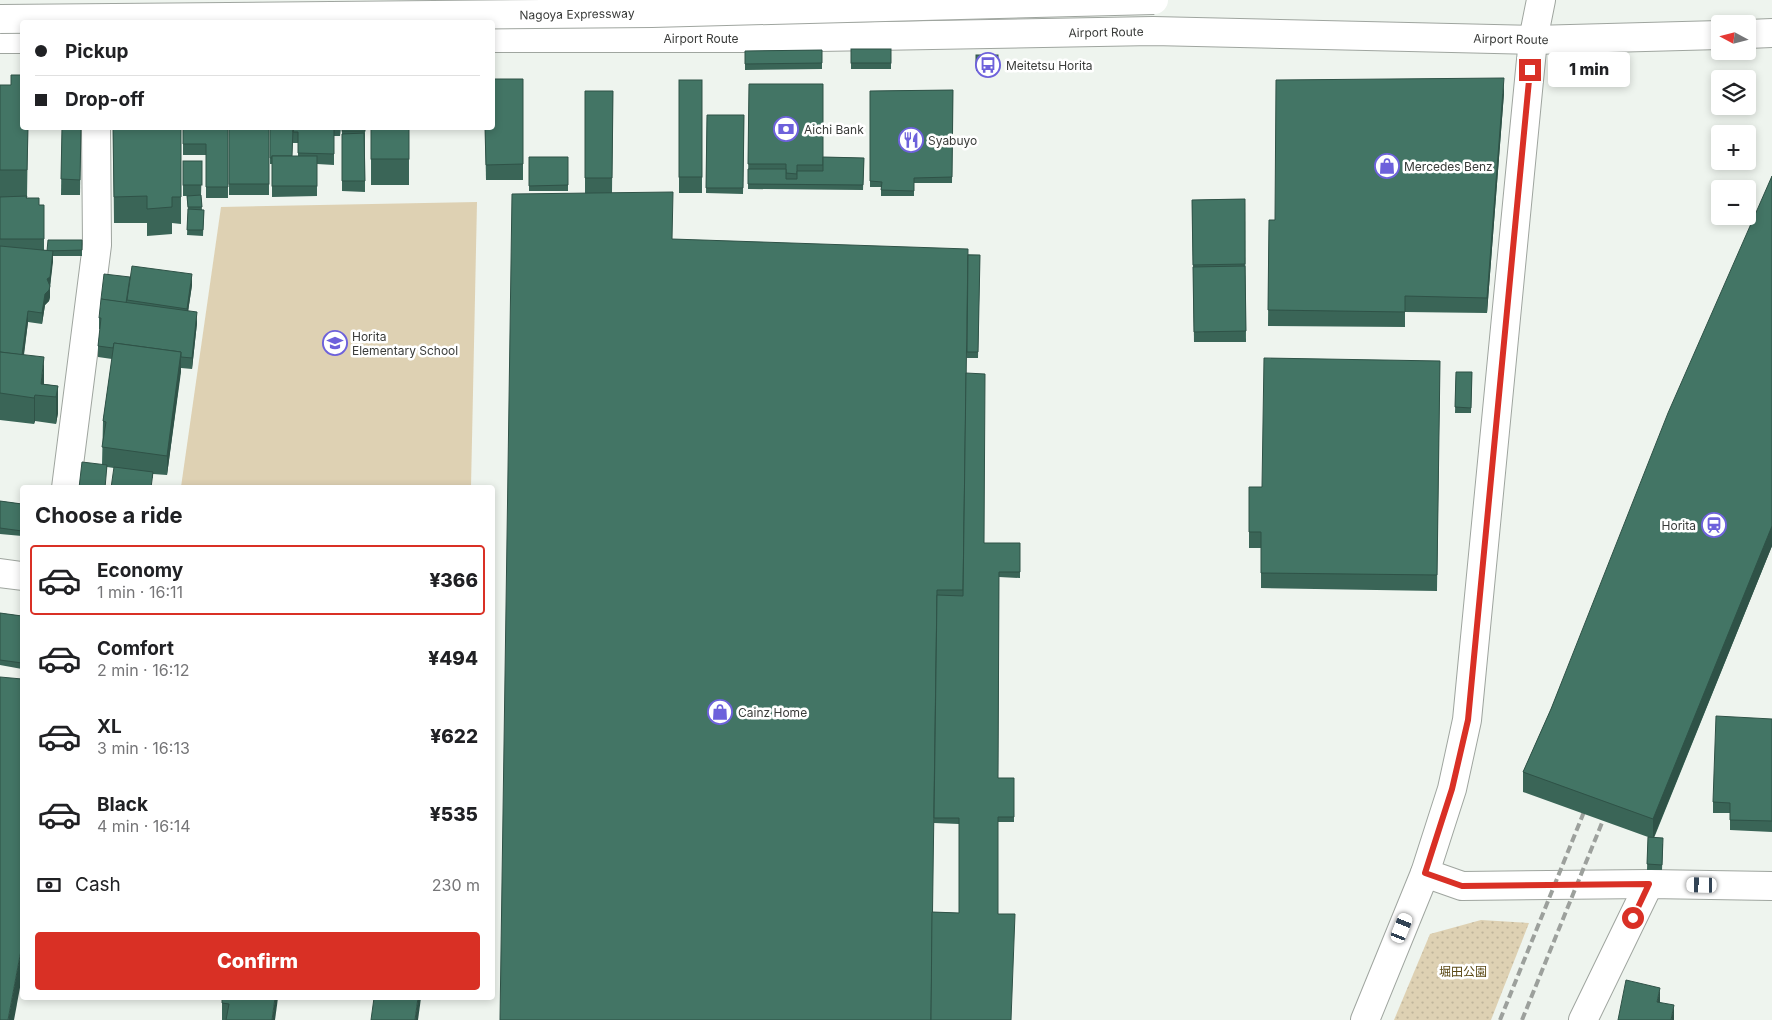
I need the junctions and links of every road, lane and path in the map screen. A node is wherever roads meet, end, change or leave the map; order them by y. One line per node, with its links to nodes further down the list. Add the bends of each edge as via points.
1 (763, 0): 9 (main road)
2 (1154, 0): 4 (main road, Nagoya Expressway, bridge, via 652,13)
3 (1541, 0): 12 (main road)
4 (0, 19)
5 (1756, 34): 6 (main road)
6 (1772, 34)
7 (1711, 35): 12 (main road, Airport Route)
8 (495, 38): 9 (main road, Airport Route)
9 (761, 38): 12 (main road, Airport Route, via 1153,32)
10 (0, 39): 11 (main road)
11 (20, 39)
12 (1533, 40): 17 (main road, via 1468,720 1452,789)
13 (96, 130): 14 (main road, via 96,245)
14 (66, 485)
15 (0, 573): 16 (main road)
16 (20, 576)
17 (1425, 873): 18 (main road, via 1462,886); 20 (main road)
18 (1649, 884): 19 (main road); 21 (main road)
19 (1772, 886)
20 (1365, 1020)
21 (1583, 1020)

